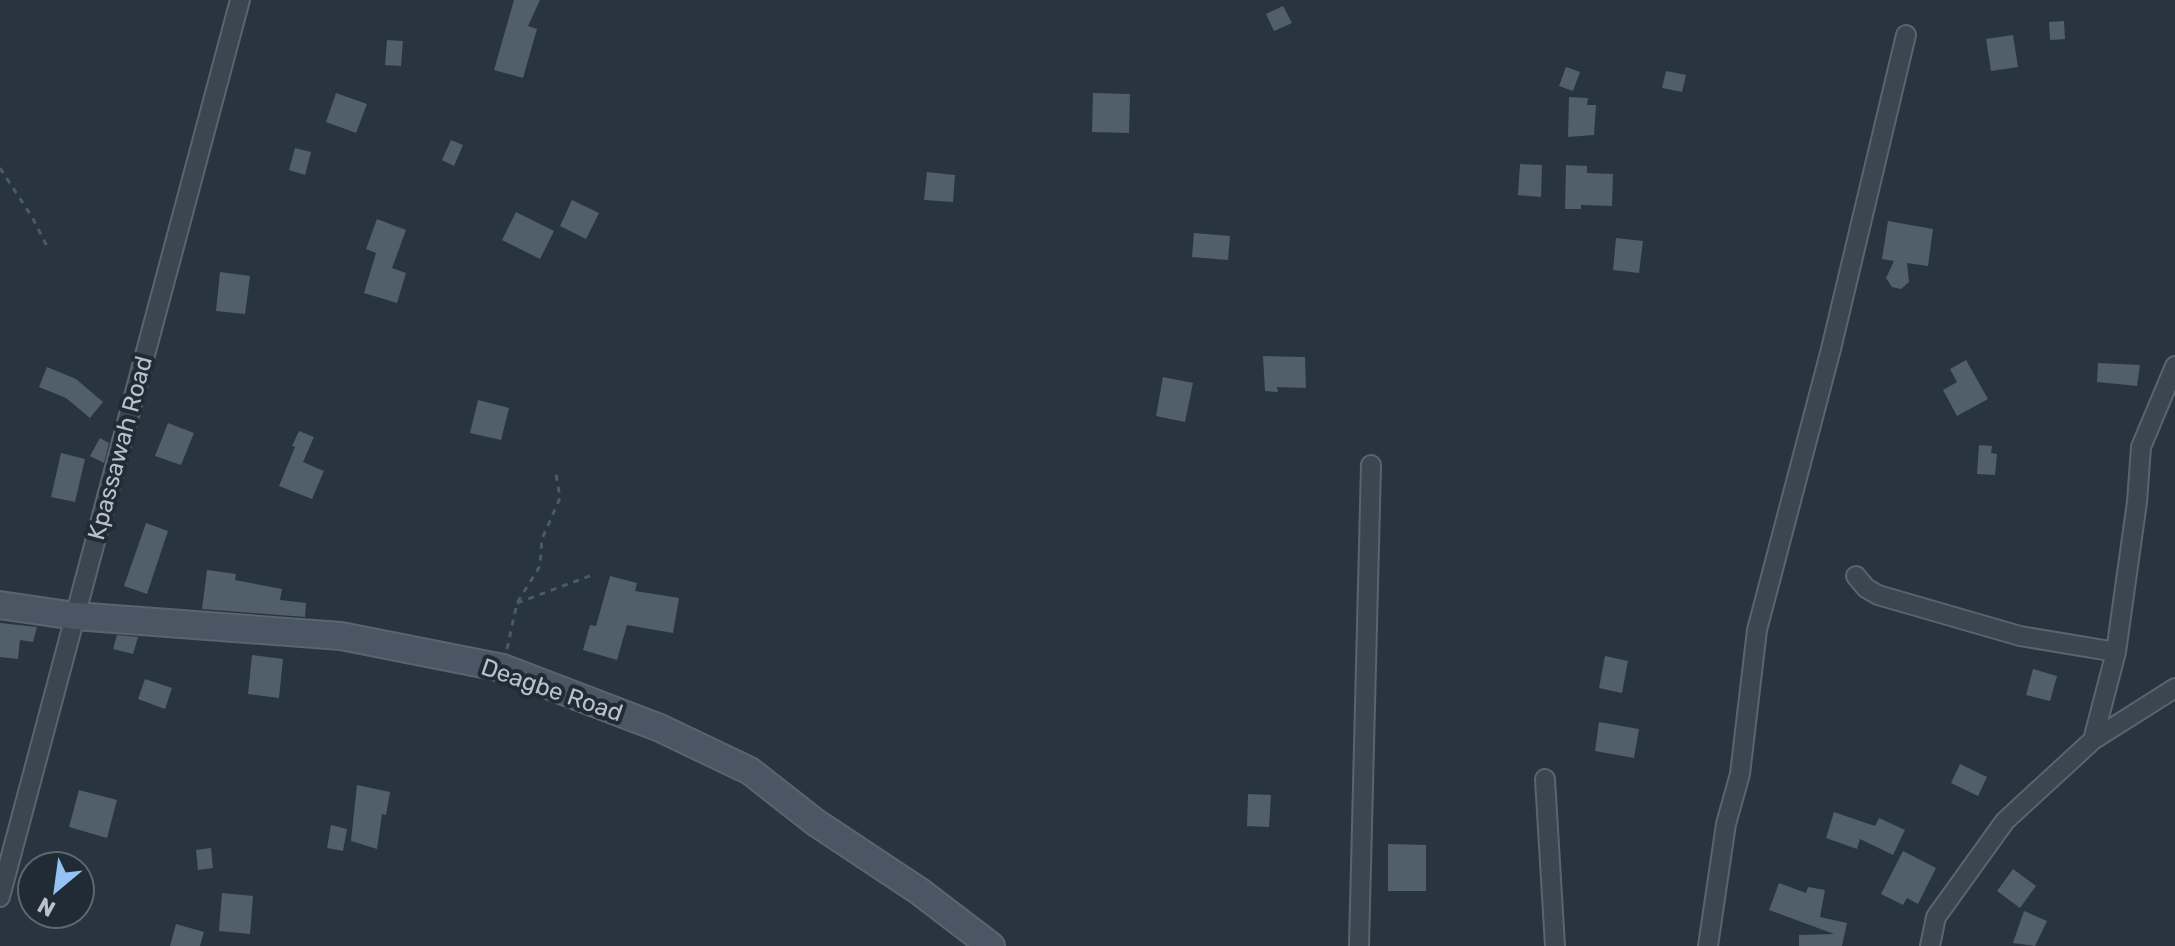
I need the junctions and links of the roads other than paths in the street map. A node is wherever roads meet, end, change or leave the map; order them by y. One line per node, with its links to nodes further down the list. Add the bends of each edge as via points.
1 (240, 0): 7 (street, Kpassawah Road)
2 (1906, 35): 16 (street, via 1757,630 1740,774 1726,824)
3 (2175, 366): 8 (street, via 2141,447)
4 (1371, 465): 14 (street)
5 (1856, 576): 8 (street, via 1866,588 1892,600 2020,636)
6 (0, 605): 7 (street, Deagbe Road)
7 (75, 616): 12 (street, Kpassawah Road); 13 (street, Deagbe Road, via 341,636 503,668 660,728 750,771)
8 (2116, 652): 10 (street)
9 (2175, 688): 10 (street)
10 (2093, 740): 17 (street, via 2005,821 1936,917)
11 (1545, 779): 15 (street)
12 (0, 897)
13 (991, 946)
14 (1359, 946)
15 (1555, 946)
16 (1708, 946)
17 (1930, 946)

